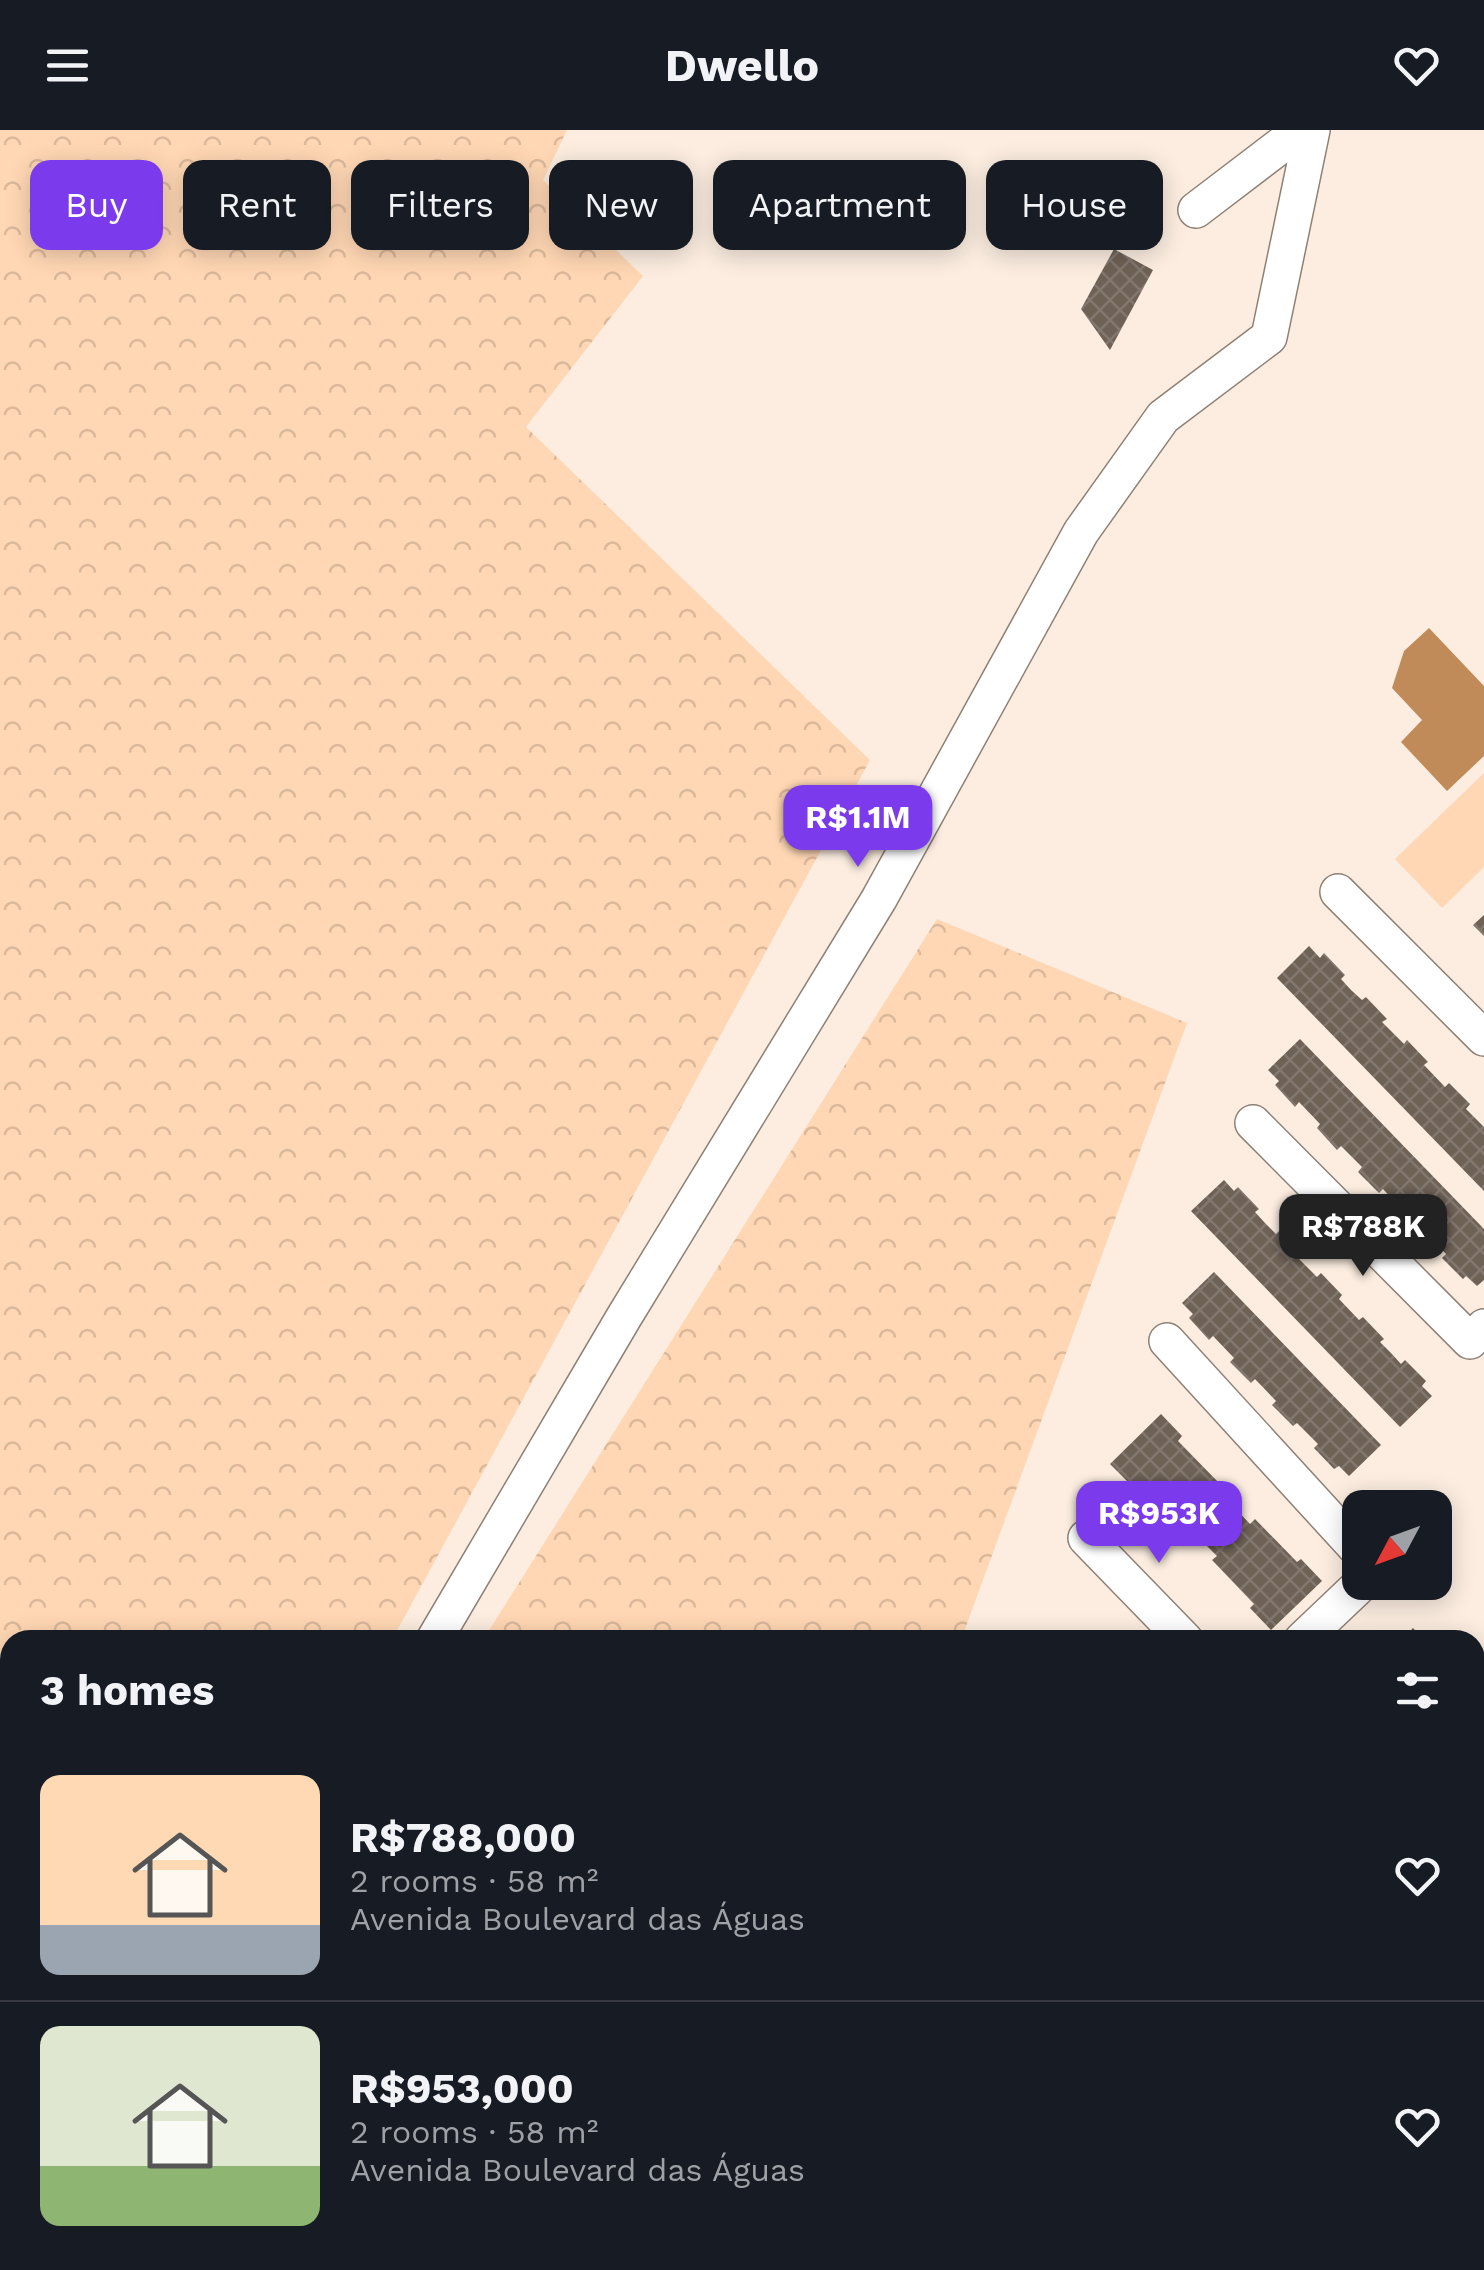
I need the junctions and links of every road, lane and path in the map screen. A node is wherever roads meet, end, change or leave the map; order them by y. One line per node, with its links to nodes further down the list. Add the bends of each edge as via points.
1 (1301, 130): 3 (street)
2 (1312, 130): 12 (street, via 1269,338 1163,417 1082,532 879,899)
3 (1196, 210)
4 (1338, 892): 5 (street)
5 (1484, 1038)
6 (1253, 1123): 7 (street, via 1470,1341)
7 (1484, 1327)
8 (1167, 1341): 9 (street)
9 (1342, 1532)
10 (1086, 1538): 13 (street)
11 (1344, 1600): 14 (street)
12 (440, 1630)
13 (1175, 1630)
14 (1313, 1630)

